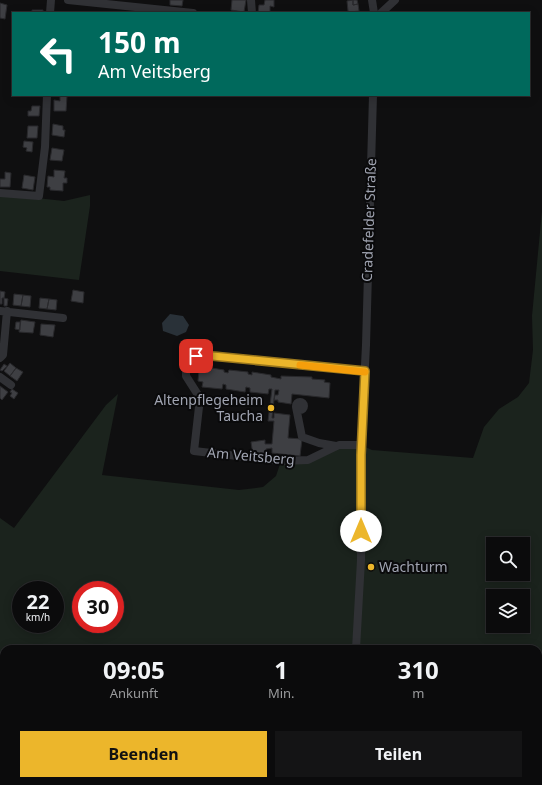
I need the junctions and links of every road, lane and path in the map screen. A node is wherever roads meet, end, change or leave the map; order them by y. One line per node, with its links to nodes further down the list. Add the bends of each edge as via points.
1 (51, 0): 7 (street)
2 (68, 0): 6 (street)
3 (251, 0): 9 (street)
4 (372, 0): 10 (street)
5 (395, 0): 11 (street)
6 (105, 2): 8 (street)
7 (50, 12)
8 (185, 12)
9 (252, 12)
10 (374, 12)
11 (382, 12)
12 (47, 96): 14 (street, via 45,147 39,196)
13 (373, 96): 18 (street, Cradefelder Straße)
14 (0, 193)
15 (4, 311): 16 (street); 17 (street)
16 (63, 318)
17 (0, 358)
18 (365, 371): 22 (street); 23 (street, Am Veitsberg, via 202,355 196,356 188,365 186,376 200,398 194,451 281,461 308,460)
19 (0, 377): 20 (street)
20 (11, 385)
21 (296, 407): 23 (street, via 302,437 318,444)
22 (361, 445): 23 (street, Am Veitsberg); 24 (street, via 361,560)
23 (336, 446)
24 (356, 645)

